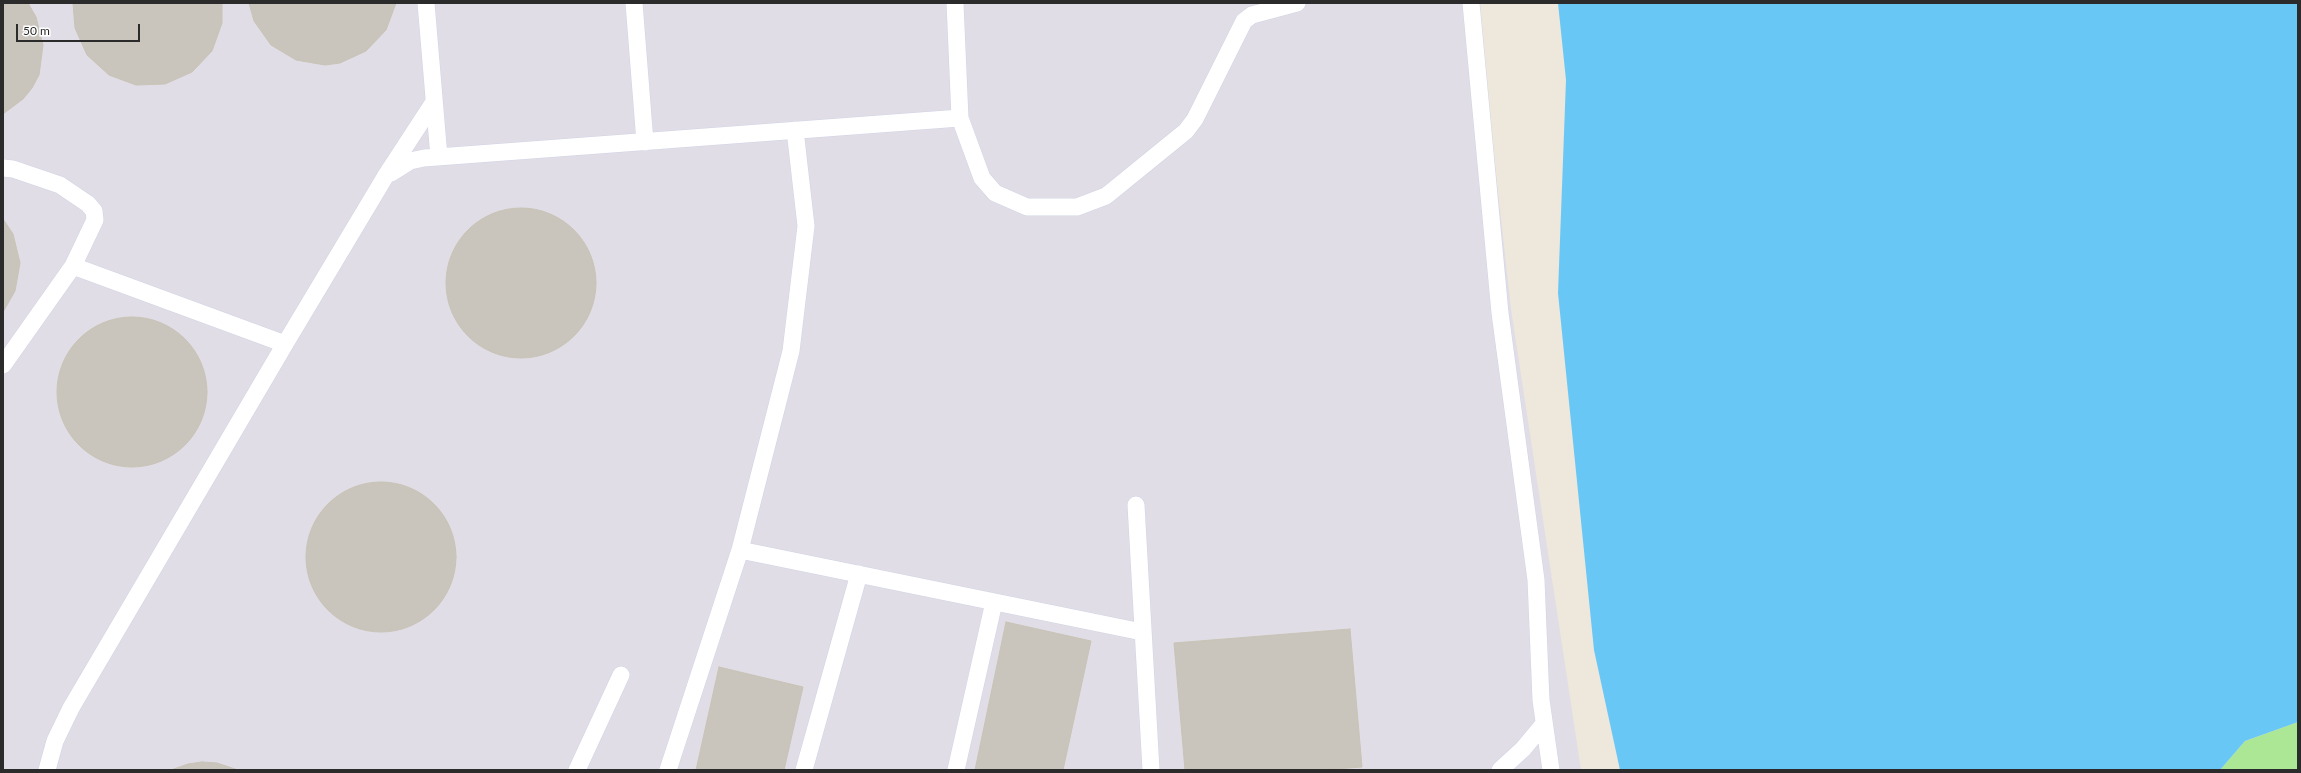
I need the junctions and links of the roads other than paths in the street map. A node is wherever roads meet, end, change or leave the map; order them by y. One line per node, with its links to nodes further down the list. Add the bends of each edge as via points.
1 (426, 3): 6 (street)
2 (634, 3): 9 (street)
3 (956, 3): 7 (street)
4 (1297, 3): 7 (street, via 1252,15 1244,21 1195,119 1186,131 1106,196 1077,207 1027,207 995,193 982,178)
5 (1471, 3): 22 (street, via 1500,312 1536,580)
6 (434, 102): 10 (street); 12 (street)
7 (960, 118): 8 (street)
8 (795, 130): 9 (street); 17 (street, via 806,226 791,351)
9 (645, 142): 10 (street)
10 (439, 157): 12 (street, via 410,161)
11 (3, 168): 13 (street, via 60,185 94,211 95,220)
12 (386, 177): 14 (street)
13 (73, 266): 14 (street); 15 (street)
14 (285, 344): 23 (street, via 71,708 55,741)
15 (3, 365)
16 (1136, 505): 20 (street)
17 (740, 550): 18 (street); 25 (street)
18 (859, 574): 19 (street); 26 (street)
19 (994, 602): 20 (street); 27 (street)
20 (1142, 632): 28 (street)
21 (621, 675): 24 (street)
22 (1543, 725): 29 (street, via 1523,749); 30 (street)
23 (47, 770)
24 (577, 770)
25 (668, 770)
26 (804, 770)
27 (956, 770)
28 (1152, 770)
29 (1500, 770)
30 (1551, 770)

